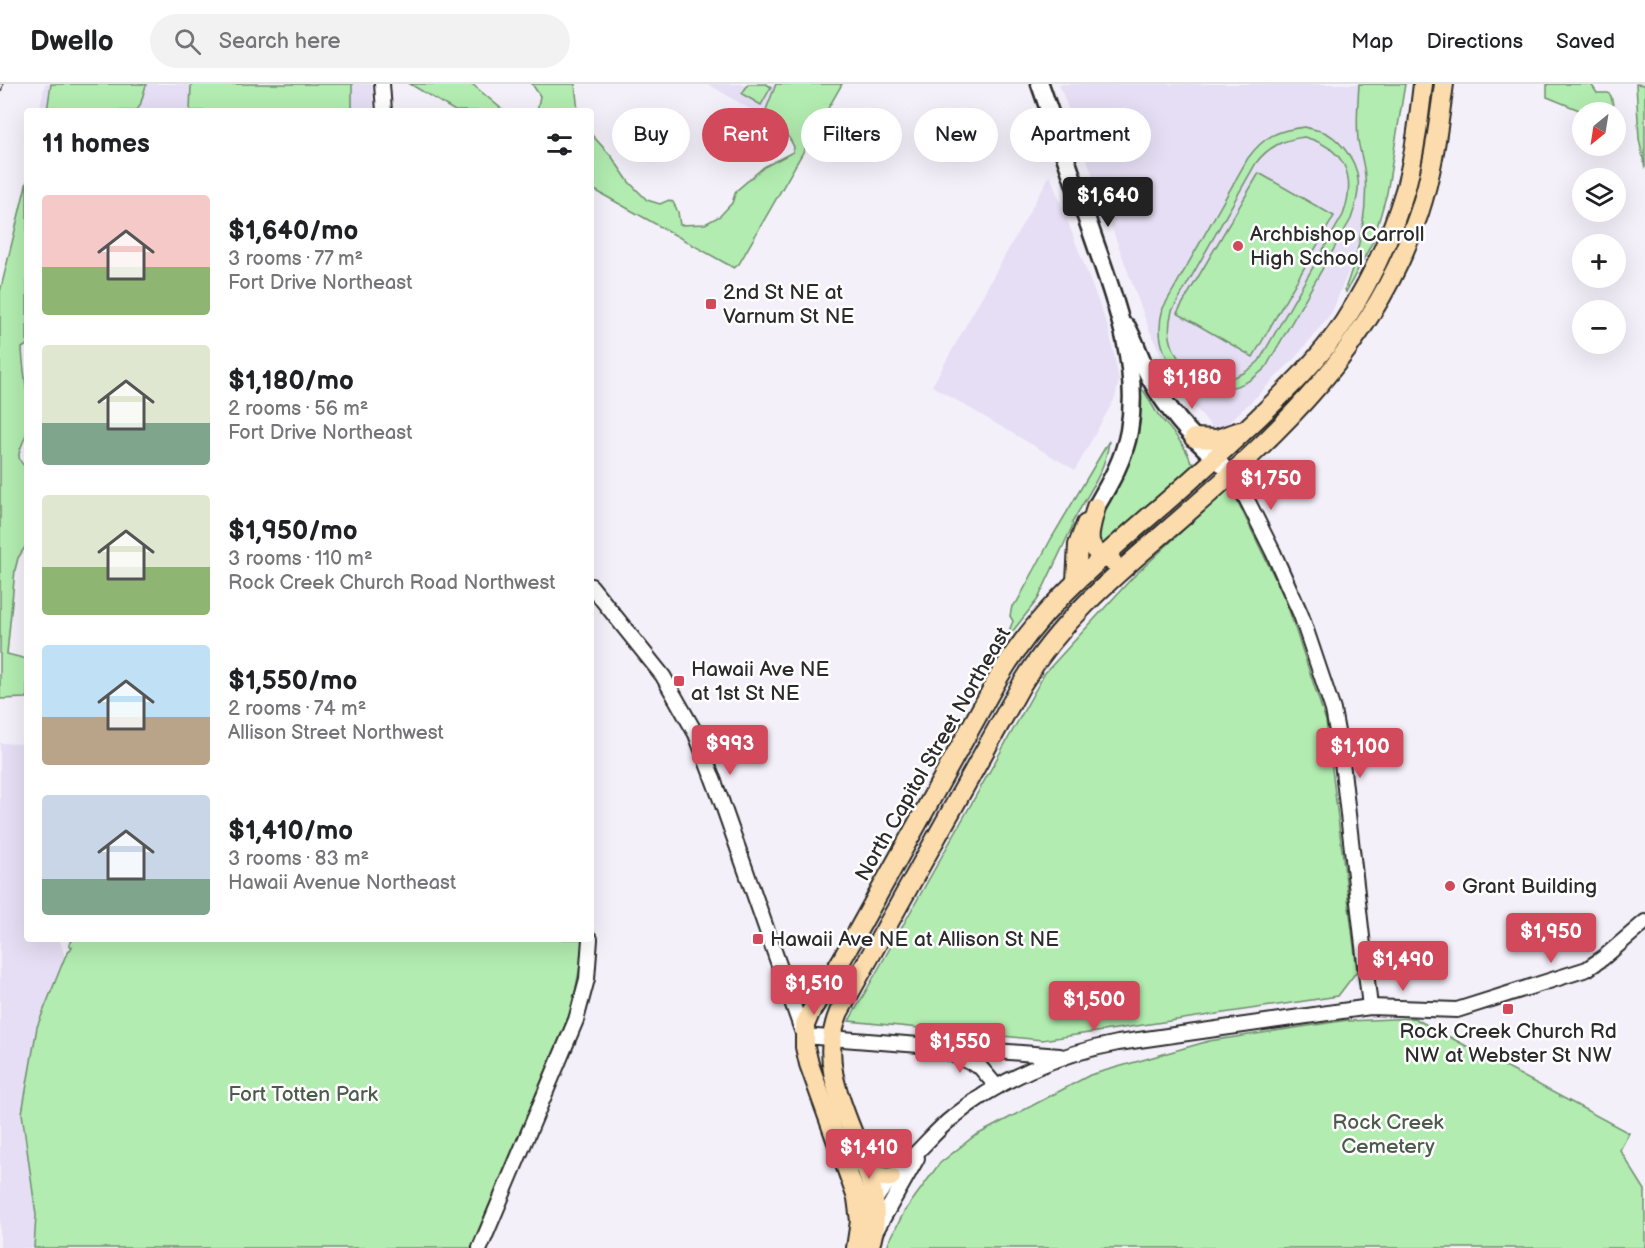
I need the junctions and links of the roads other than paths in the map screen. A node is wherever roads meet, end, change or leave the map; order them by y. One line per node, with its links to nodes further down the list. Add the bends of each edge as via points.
1 (382, 84): 5 (street)
2 (1040, 84): 6 (main road)
3 (1423, 84): 7 (main road, North Capitol Street Northeast, via 1406,184 1372,273 1332,339)
4 (1444, 84): 10 (main road, via 1434,155 1422,202 1381,300 1325,379)
5 (384, 108)
6 (1119, 312): 8 (main road, via 1157,390); 11 (main road, via 1130,370 1130,422 1120,461)
7 (1247, 429): 8 (main road, via 1217,440); 9 (main road, North Capitol Street Northeast)
8 (1194, 438): 9 (main road)
9 (1216, 458): 10 (street); 12 (main road); 13 (main road, North Capitol Street Northeast)
10 (1231, 473): 12 (main road); 20 (street, via 1288,583 1333,710)
11 (1096, 507): 13 (main road, via 1090,541 1092,549); 15 (main road, via 1078,545)
12 (1185, 515): 14 (main road)
13 (1103, 557): 14 (main road); 15 (main road, North Capitol Street Northeast)
14 (1126, 566): 22 (main road, via 1065,624 1027,675 841,1007)
15 (1076, 581): 19 (main road, North Capitol Street Northeast, via 1045,612 1007,663)
16 (594, 590): 21 (street, via 657,667 695,731)
17 (1645, 922): 20 (street, via 1587,969 1476,1006 1457,1010)
18 (590, 942): 32 (street, via 587,979 576,1020)
19 (824, 990): 21 (main road, North Capitol Street Northeast, via 807,1018); 22 (main road)
20 (1370, 1007): 24 (street, via 1118,1043)
21 (804, 1036): 22 (street); 26 (main road); 31 (main road, via 809,1064 857,1198)
22 (832, 1038): 23 (street); 26 (main road, via 831,1066)
23 (934, 1047): 24 (street); 25 (street, via 975,1064)
24 (1065, 1057): 25 (street)
25 (997, 1086): 27 (street, via 953,1117)
26 (840, 1099): 28 (main road)
27 (928, 1141): 29 (street); 31 (street)
28 (865, 1166): 29 (main road, via 879,1177); 30 (main road)
29 (891, 1177): 30 (street)
30 (874, 1202): 31 (main road, via 876,1217)
31 (864, 1243)
32 (480, 1248)

